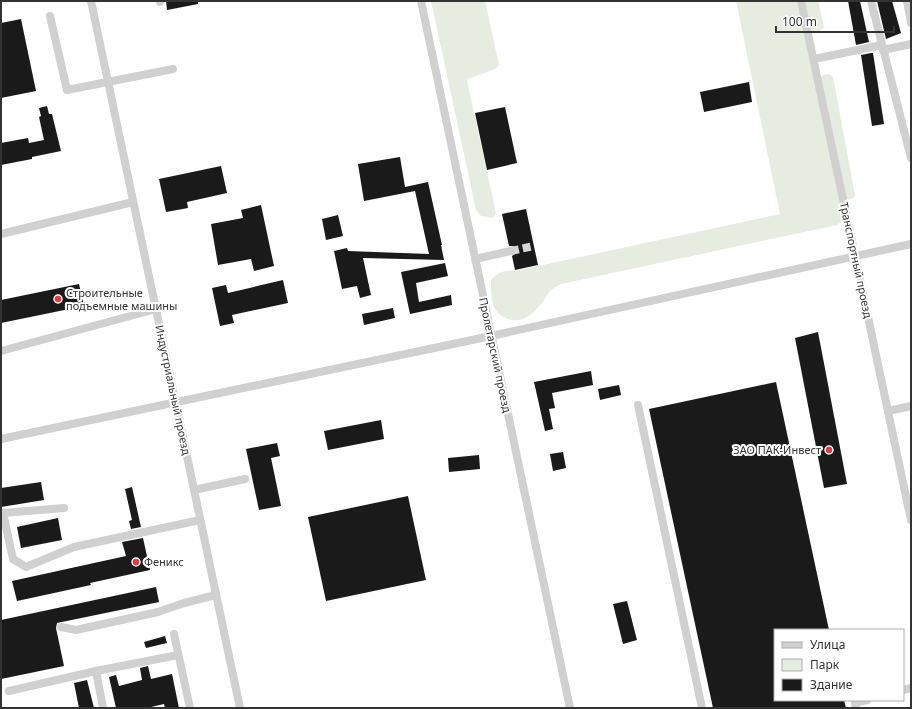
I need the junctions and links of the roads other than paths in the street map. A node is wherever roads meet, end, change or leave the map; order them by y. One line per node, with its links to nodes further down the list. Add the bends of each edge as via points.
1 (91, 1): 12 (street, Индустриальный проезд)
2 (421, 1): 19 (street, Пролетарский проезд)
3 (802, 1): 10 (street, Транспортный проезд)
4 (871, 1): 9 (street)
5 (907, 1): 7 (street)
6 (50, 16): 12 (street, via 67,90)
7 (911, 23)
8 (911, 44): 9 (street)
9 (882, 48): 10 (street); 13 (street)
10 (814, 59): 18 (street, Транспортный проезд)
11 (173, 69): 12 (street)
12 (108, 81): 14 (street, Индустриальный проезд)
13 (911, 158)
14 (133, 202): 15 (street); 20 (street, Индустриальный проезд)
15 (1, 234)
16 (911, 244): 18 (street)
17 (511, 251): 19 (street)
18 (855, 256): 21 (street); 26 (street, Транспортный проезд)
19 (475, 259): 21 (street, Пролетарский проезд)
20 (156, 309): 22 (street); 23 (street, Индустриальный проезд)
21 (492, 336): 23 (street); 43 (street, Пролетарский проезд)
22 (1, 351)
23 (175, 402): 27 (street); 29 (street, Индустриальный проезд)
24 (638, 405): 44 (street)
25 (911, 406): 26 (street)
26 (888, 411): 32 (street, Транспортный проезд)
27 (1, 438)
28 (246, 479): 29 (street)
29 (194, 490): 31 (street, Индустриальный проезд)
30 (64, 508): 31 (street, via 3,513 13,559 26,567 74,547)
31 (200, 520): 33 (street, Индустриальный проезд)
32 (911, 520)
33 (216, 595): 34 (street, via 158,612 76,630); 42 (street, Индустриальный проезд)
34 (60, 627)
35 (174, 634): 36 (street)
36 (178, 655): 37 (street); 41 (street)
37 (96, 671): 38 (street); 40 (street)
38 (9, 691)
39 (863, 701): 45 (street, via 855,703)
40 (103, 708)
41 (190, 708)
42 (240, 708)
43 (570, 708)
44 (702, 708)
45 (856, 708)

